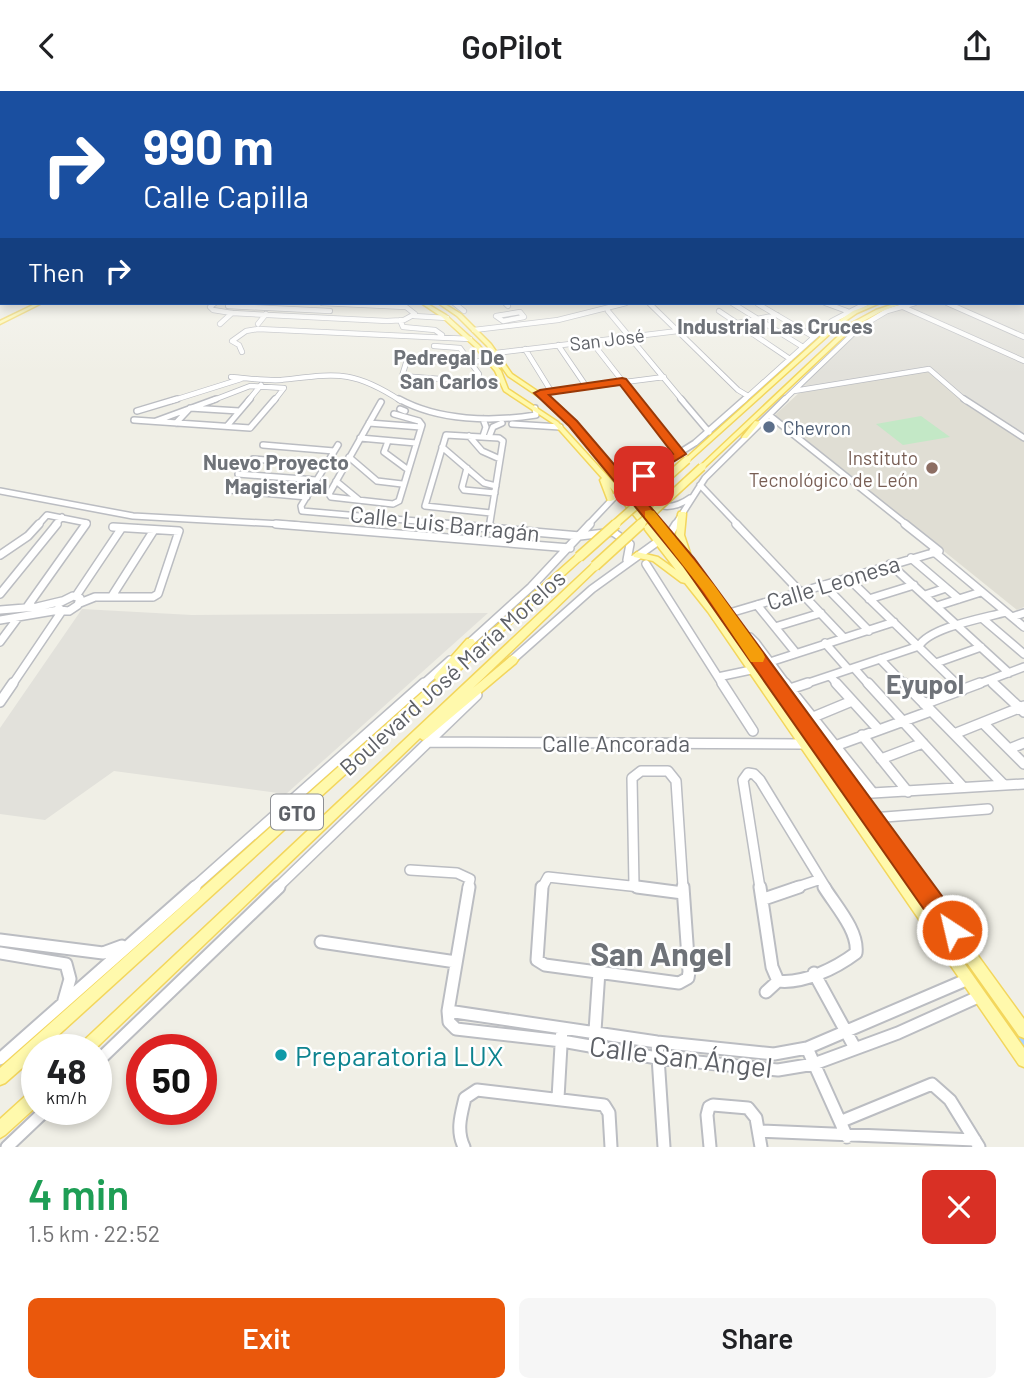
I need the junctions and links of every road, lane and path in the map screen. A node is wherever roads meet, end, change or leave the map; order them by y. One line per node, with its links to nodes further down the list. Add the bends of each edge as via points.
1 (28, 305): 36 (main road)
2 (36, 305): 36 (main road)
3 (212, 305): 27 (street, via 213,310)
4 (307, 305): 22 (street)
5 (362, 305): 29 (street, via 402,307)
6 (428, 305): 30 (main road)
7 (442, 305): 30 (main road)
8 (454, 305): 30 (street)
9 (459, 305): 30 (street)
10 (618, 305): 38 (street, via 558,320)
11 (651, 305): 46 (street, San José)
12 (736, 305): 34 (street)
13 (760, 305): 31 (street)
14 (838, 305): 26 (street)
15 (857, 305): 26 (street)
16 (873, 305): 64 (main road, Boulevard José María Morelos / GTO, via 848,316)
17 (898, 305): 66 (main road, Boulevard José María Morelos / GTO, via 854,324)
18 (899, 305): 53 (street, via 865,323)
19 (903, 305): 63 (street)
20 (952, 305): 49 (street)
21 (228, 306): 22 (street)
22 (304, 309): 23 (street)
23 (330, 311)
24 (608, 311): 48 (street)
25 (719, 311): 39 (street)
26 (848, 311): 50 (street)
27 (232, 313): 28 (street); 40 (street)
28 (266, 314): 32 (street); 41 (street)
29 (415, 314): 30 (street); 35 (street)
30 (453, 315): 44 (main road); 51 (main road)
31 (778, 315): 34 (street); 50 (street)
32 (301, 316): 33 (street); 42 (street)
33 (336, 318): 37 (street); 43 (street)
34 (758, 319): 39 (street); 56 (street)
35 (400, 320): 37 (street); 47 (street, via 403,330 435,330)
36 (0, 321)
37 (371, 321): 45 (street)
38 (516, 322): 38 (street, via 523,313 496,315 502,321); 44 (street)
39 (738, 323): 64 (street)
40 (220, 324)
41 (258, 324)
42 (291, 328)
43 (328, 329)
44 (474, 330): 60 (main road)
45 (365, 331)
46 (678, 331): 48 (street, San José); 86 (street)
47 (442, 335)
48 (631, 337): 52 (street, San José); 70 (street)
49 (1024, 337)
50 (813, 338): 56 (street); 64 (main road)
51 (470, 339): 58 (street, via 254,329 232,341); 61 (main road)
52 (591, 341): 54 (street, San José); 75 (street)
53 (842, 344): 66 (main road); 82 (street)
54 (558, 345): 57 (street, San José); 78 (street)
55 (434, 346): 65 (street, via 460,348)
56 (803, 347): 64 (street)
57 (525, 349): 60 (street, San José); 80 (street)
58 (242, 352)
59 (407, 352): 62 (street)
60 (496, 353): 67 (main road)
61 (489, 360): 65 (street); 68 (main road)
62 (411, 361): 65 (street); 69 (street)
63 (1024, 361)
64 (792, 362): 81 (main road, Boulevard José María Morelos / GTO); 86 (street)
65 (471, 363): 73 (street)
66 (809, 367): 84 (main road, Boulevard José María Morelos / GTO)
67 (506, 369): 68 (main road); 83 (main road)
68 (498, 371): 89 (main road, via 506,390)
69 (402, 376): 73 (street); 74 (street)
70 (664, 376): 75 (street); 107 (street)
71 (231, 377): 72 (street)
72 (242, 378): 85 (street); 91 (street, via 343,375 374,383)
73 (478, 379): 76 (street)
74 (393, 380)
75 (622, 381): 78 (street); 118 (street)
76 (486, 384)
77 (261, 385): 88 (street); 92 (street); 104 (street, via 284,388 256,426)
78 (586, 386): 80 (street)
79 (377, 390): 91 (street)
80 (551, 391): 83 (street)
81 (763, 391): 96 (main road); 118 (main road, Boulevard José María Morelos / GTO)
82 (794, 391): 94 (street); 112 (street, via 929,369 975,408)
83 (540, 393): 126 (main road, via 566,416)
84 (782, 393): 110 (main road); 226 (main road, Boulevard José María Morelos / GTO, bridge)
85 (182, 396): 88 (street); 90 (street)
86 (748, 396): 96 (street)
87 (382, 402): 99 (street)
88 (190, 408): 92 (street); 97 (street); 98 (street)
89 (535, 408): 93 (street, via 538,414); 106 (main road)
90 (138, 409)
91 (400, 409): 101 (street); 102 (street); 102 (street); 105 (street)
92 (239, 411): 104 (street)
93 (533, 417): 102 (street); 103 (street, via 538,421)
94 (767, 417): 110 (street); 148 (street)
95 (134, 419): 97 (street)
96 (723, 419): 107 (street)
97 (156, 421): 98 (street)
98 (176, 423): 104 (street)
99 (369, 423): 101 (street); 111 (street)
100 (502, 423): 102 (street); 102 (street); 103 (street)
101 (386, 424): 105 (street)
102 (486, 424): 109 (street)
103 (533, 425): 106 (street)
104 (227, 426)
105 (421, 427): 114 (street)
106 (560, 427): 124 (main road)
107 (709, 432): 118 (street)
108 (469, 436): 109 (street); 116 (street, via 443,437); 120 (street, via 492,458)
109 (486, 437): 120 (street, via 503,441)
110 (745, 437): 131 (street)
111 (360, 438): 113 (street); 117 (street)
112 (1024, 438)
113 (388, 441): 114 (street); 123 (street, via 384,452)
114 (416, 443): 123 (street)
115 (263, 445): 121 (street, via 336,448)
116 (442, 447): 122 (street); 139 (street, via 425,506)
117 (349, 457): 129 (street); 130 (street, via 377,481)
118 (684, 457): 127 (street); 212 (main road, Boulevard José María Morelos / GTO, bridge)
119 (253, 459): 121 (street)
120 (500, 459): 132 (street)
121 (325, 465): 128 (street)
122 (467, 468): 132 (street); 132 (street, via 464,490)
123 (407, 469): 130 (street)
124 (596, 470): 133 (main road); 137 (main road)
125 (238, 474): 128 (street)
126 (615, 475): 127 (main road); 133 (main road)
127 (640, 478): 131 (street, via 639,491 660,506 680,505); 133 (street)
128 (316, 480): 136 (street)
129 (336, 481): 138 (street); 138 (street, via 331,497)
130 (402, 484): 138 (street, via 393,504)
131 (699, 488): 140 (street); 161 (street)
132 (496, 489): 139 (street)
133 (622, 489): 137 (street); 145 (main road)
134 (228, 490): 136 (street)
135 (0, 491): 147 (street, via 133,516)
136 (307, 497): 144 (street, Calle Luis Barragán, via 300,508 305,512)
137 (611, 499): 144 (street)
138 (360, 501)
139 (491, 513): 142 (street)
140 (682, 514): 145 (street); 152 (main road, via 680,535)
141 (62, 517): 149 (street, via 46,516); 163 (street); 172 (street, via 86,522 87,527)
142 (490, 522)
143 (153, 530): 165 (street); 165 (street, via 180,533 158,594); 166 (street, via 117,528)
144 (580, 536): 147 (street); 153 (street, via 604,530 622,535 631,548)
145 (663, 538): 150 (street); 152 (main road); 159 (main road)
146 (915, 538): 148 (street)
147 (570, 548): 189 (street)
148 (937, 552): 151 (street, Calle Leonesa); 162 (street)
149 (0, 555)
150 (638, 555): 153 (street); 159 (main road, via 663,563)
151 (911, 558): 155 (street, Calle Leonesa); 160 (street)
152 (689, 562): 176 (main road)
153 (626, 563): 196 (street, via 576,601)
154 (646, 564): 204 (street)
155 (890, 564): 156 (street, Calle Leonesa); 158 (street)
156 (848, 578): 157 (street, Calle Leonesa); 167 (street)
157 (824, 585): 161 (street, Calle Leonesa); 185 (street)
158 (914, 586): 164 (street); 167 (street)
159 (694, 587): 176 (main road)
160 (946, 588): 164 (street); 168 (street)
161 (802, 591): 170 (street, Calle Leonesa); 175 (street)
162 (981, 592): 168 (street); 177 (street)
163 (0, 594)
164 (925, 595): 171 (street)
165 (112, 596): 166 (street)
166 (78, 599): 169 (street); 174 (street, via 72,609)
167 (869, 599): 181 (street)
168 (959, 599): 171 (street)
169 (62, 601): 172 (street); 174 (street, via 57,606)
170 (757, 605): 176 (street, Calle Leonesa); 183 (street)
171 (937, 606): 182 (street)
172 (27, 607): 173 (street)
173 (0, 610)
174 (60, 611): 178 (street); 209 (street)
175 (821, 613): 183 (street); 187 (street)
176 (721, 615): 186 (main road); 201 (main road)
177 (1016, 615): 179 (street); 184 (street)
178 (17, 619): 180 (street); 188 (street)
179 (983, 619): 182 (street); 194 (street)
180 (0, 620)
181 (894, 622): 185 (street); 191 (street)
182 (959, 626): 191 (street, via 934,633); 192 (street)
183 (775, 627): 193 (street)
184 (1024, 627)
185 (869, 631): 187 (street)
186 (742, 636): 197 (street, via 754,640); 207 (main road)
187 (843, 637): 190 (street)
188 (0, 642)
189 (470, 642): 212 (main road); 243 (street)
190 (825, 643): 193 (street); 200 (street)
191 (919, 646): 195 (street); 198 (street)
192 (981, 647): 198 (street); 202 (street)
193 (796, 653): 197 (street)
194 (1024, 654)
195 (880, 659): 200 (street); 210 (street)
196 (513, 660): 220 (street); 226 (main road)
197 (770, 662): 207 (street)
198 (936, 663): 206 (street)
199 (1024, 667): 202 (street)
200 (851, 668): 203 (street); 214 (street)
201 (751, 670): 204 (street); 223 (main road)
202 (1009, 673): 205 (street)
203 (830, 676): 207 (street); 208 (street)
204 (718, 677): 217 (street)
205 (990, 680): 206 (street); 211 (street)
206 (963, 690): 210 (street)
207 (785, 691): 213 (street); 234 (main road)
208 (852, 701): 213 (street); 216 (street)
209 (0, 702)
210 (928, 708): 214 (street); 218 (street)
211 (1023, 709): 215 (street)
212 (409, 711): 267 (main road, Boulevard José María Morelos / GTO)
213 (811, 718): 224 (street)
214 (903, 721): 216 (street); 221 (street)
215 (983, 723): 218 (street); 225 (street)
216 (878, 729): 219 (street)
217 (753, 731)
218 (954, 734): 230 (street)
219 (862, 735): 224 (street); 227 (street)
220 (429, 742): 223 (street, Calle Ancorada); 262 (street)
221 (923, 743): 227 (street); 231 (street)
222 (1024, 743): 225 (street)
223 (802, 744): 249 (main road)
224 (835, 746): 233 (street)
225 (1009, 749): 228 (street)
226 (399, 752): 258 (main road, Boulevard José María Morelos / GTO)
227 (881, 759): 232 (street)
228 (1024, 764)
229 (1024, 784): 230 (street)
230 (1004, 785): 231 (street)
231 (963, 787): 232 (street)
232 (908, 792): 233 (street)
233 (873, 793): 234 (street)
234 (856, 794): 236 (main road)
235 (988, 809): 236 (street)
236 (873, 818): 256 (main road)
237 (410, 870): 246 (street, via 463,874 470,879)
238 (818, 880): 241 (street); 241 (street, via 760,780 748,773 743,780); 248 (street, via 857,946 847,960)
239 (634, 885): 240 (street); 240 (street, via 632,778 641,771 668,771 676,781); 247 (street, via 553,876 544,882 537,960 545,965)
240 (683, 893): 247 (street, via 690,972 684,982)
241 (764, 899): 250 (street, via 772,967)
242 (0, 940): 243 (street, via 103,953)
243 (132, 941): 253 (street)
244 (321, 942): 246 (street)
245 (0, 953): 253 (street, via 66,964 69,979)
246 (456, 962): 254 (street)
247 (599, 971): 257 (street)
248 (814, 973): 250 (street, via 789,983); 255 (street)
249 (966, 980): 252 (main road); 255 (street, Calle San Ángel)
250 (778, 981): 251 (street)
251 (766, 992)
252 (978, 997): 264 (street, Calle San Ángel); 266 (main road)
253 (61, 1004): 267 (street)
254 (448, 1011): 259 (street, Calle San Ángel); 259 (street, Calle San Ángel, via 449,1022 456,1029)
255 (846, 1031): 263 (street, Calle San Ángel); 264 (street)
256 (1024, 1031)
257 (595, 1033): 259 (street, Calle San Ángel); 260 (street, Calle San Ángel); 261 (street)
258 (101, 1034)
259 (562, 1034): 261 (street, Calle San Ángel); 270 (street)
260 (657, 1042): 263 (street, Calle San Ángel, via 758,1053); 265 (street)
261 (594, 1046): 265 (street, Calle San Ángel)
262 (112, 1048)
263 (807, 1048): 268 (street)
264 (855, 1048): 268 (street, Calle San Ángel)
265 (657, 1058): 268 (street, Calle San Ángel, via 759,1070); 281 (street)
266 (1024, 1060)
267 (7, 1062): 269 (main road, Boulevard José María Morelos / GTO)
268 (814, 1064): 272 (street)
269 (0, 1077)
270 (558, 1098): 279 (street, via 470,1092 459,1123); 280 (street, via 604,1105 609,1113)
271 (21, 1110): 275 (main road)
272 (842, 1121): 276 (street); 277 (street, via 932,1084 950,1100)
273 (30, 1125): 278 (street)
274 (759, 1131): 276 (street); 282 (street, via 748,1108 713,1105 707,1115); 283 (street)
275 (0, 1132)
276 (847, 1137): 277 (street)
277 (977, 1144)
278 (7, 1147)
279 (464, 1147)
280 (611, 1147)
281 (664, 1147)
282 (710, 1147)
283 (761, 1147)

